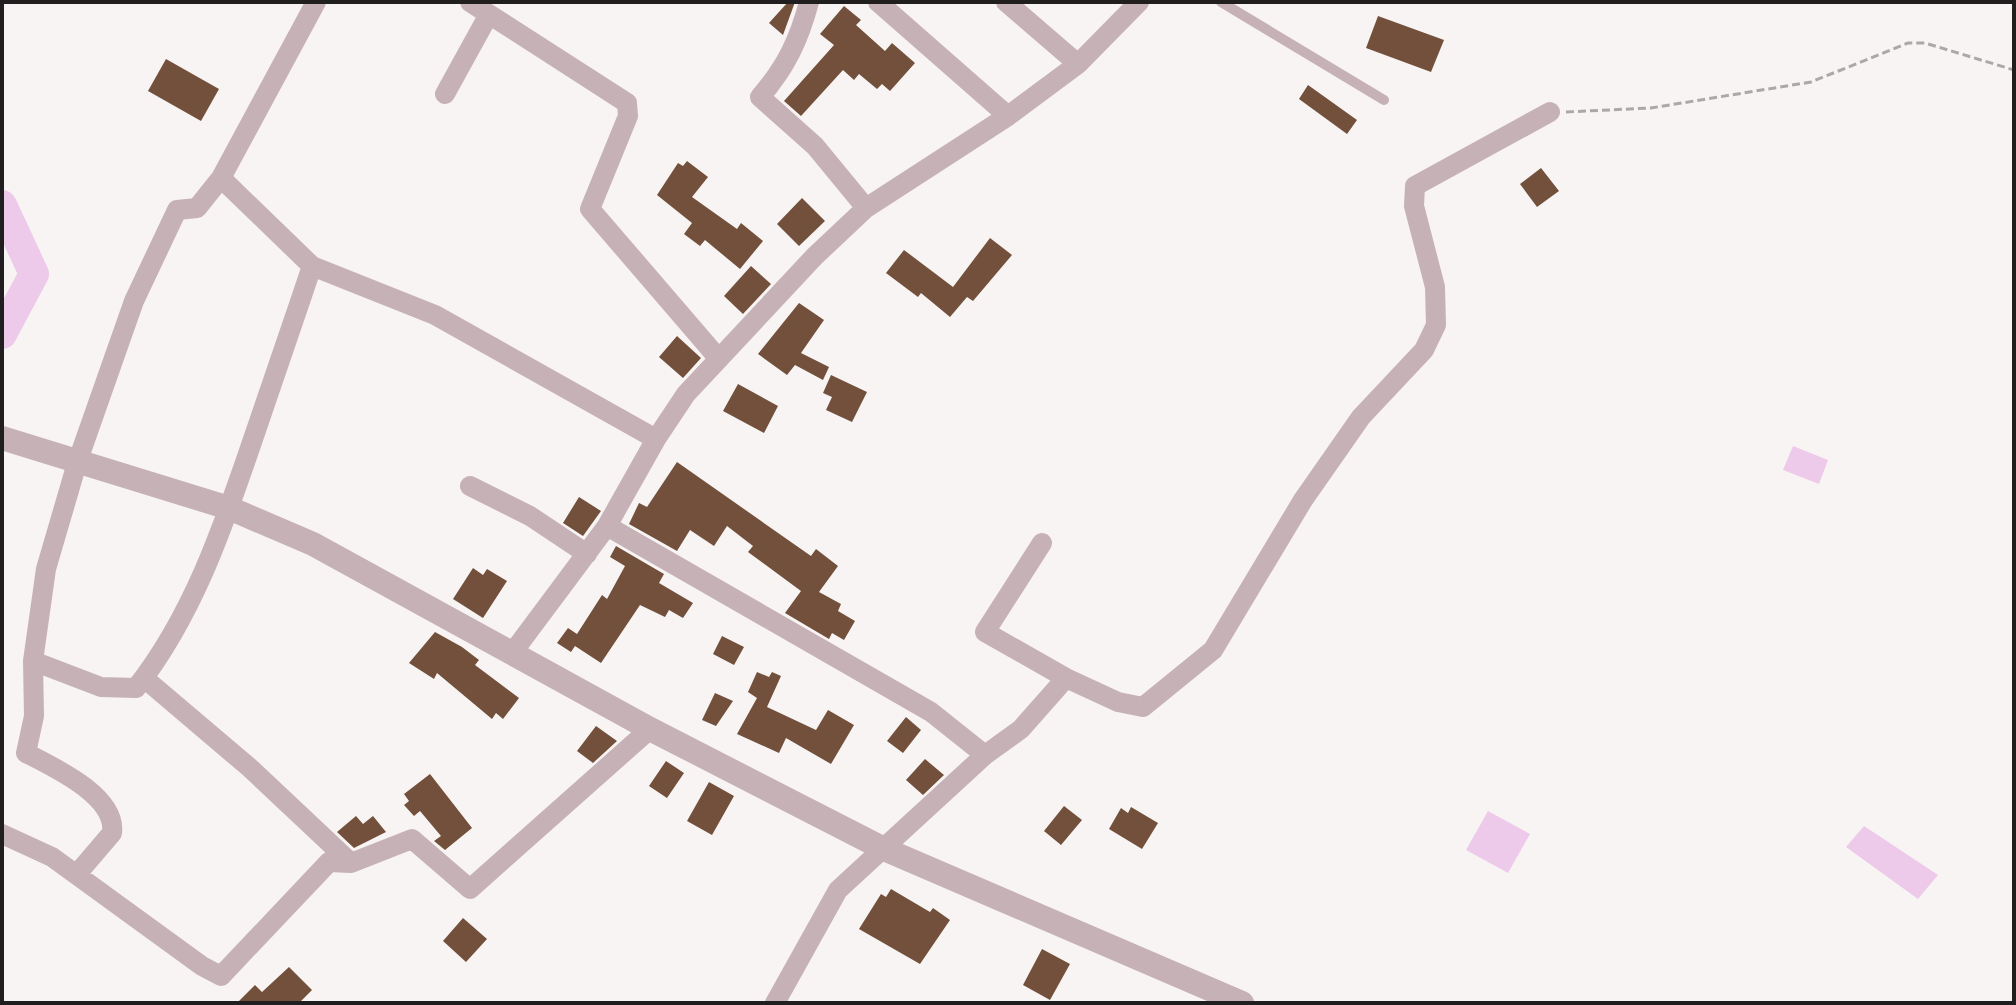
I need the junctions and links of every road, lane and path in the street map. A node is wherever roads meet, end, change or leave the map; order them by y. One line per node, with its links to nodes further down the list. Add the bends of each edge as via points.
1 (316, 2): 15 (street)
2 (470, 2): 8 (street)
3 (809, 2): 16 (street, via 784,69 760,97 815,146)
4 (878, 2): 14 (street)
5 (1006, 2): 9 (street)
6 (1139, 2): 9 (street)
7 (1221, 2): 12 (lane)
8 (488, 16): 11 (street); 18 (street, via 627,103 628,116 590,209)
9 (1078, 64): 14 (street)
10 (2014, 70): 13 (path, via 1925,43 1908,43 1811,82 1651,108)
11 (445, 94)
12 (1384, 100)
13 (1550, 112): 30 (street, via 1415,186 1414,206 1435,287 1436,325 1424,350 1361,417 1303,500 1213,650 1143,707 1118,702)
14 (1008, 116): 16 (street)
15 (221, 178): 17 (street); 21 (street, via 197,208 177,210 134,301)
16 (866, 208): 18 (street)
17 (312, 266): 20 (street, via 435,315); 23 (street)
18 (719, 359): 20 (street, via 686,394)
19 (2, 438): 21 (street)
20 (656, 439): 24 (street)
21 (77, 463): 23 (street); 28 (street, via 46,569)
22 (470, 486): 26 (street, via 530,516)
23 (229, 508): 27 (street, via 313,544); 29 (street, via 191,602)
24 (607, 526): 26 (street); 32 (street, via 931,712)
25 (1042, 543): 30 (street, via 985,632)
26 (587, 554): 27 (street)
27 (513, 652): 31 (street)
28 (33, 661): 29 (street, via 101,687 136,688); 36 (street, via 34,716 26,753 96,796 113,824 112,833)
29 (144, 678): 35 (street)
30 (1066, 678): 32 (street, via 1021,729)
31 (650, 729): 34 (street); 35 (street, via 470,889 412,839)
32 (985, 755): 34 (street)
33 (2, 834): 36 (street)
34 (884, 849): 37 (street, via 838,890); 38 (street)
35 (351, 863): 36 (street, via 329,862 221,976)
36 (77, 874)
37 (775, 1003)
38 (1242, 1003)

